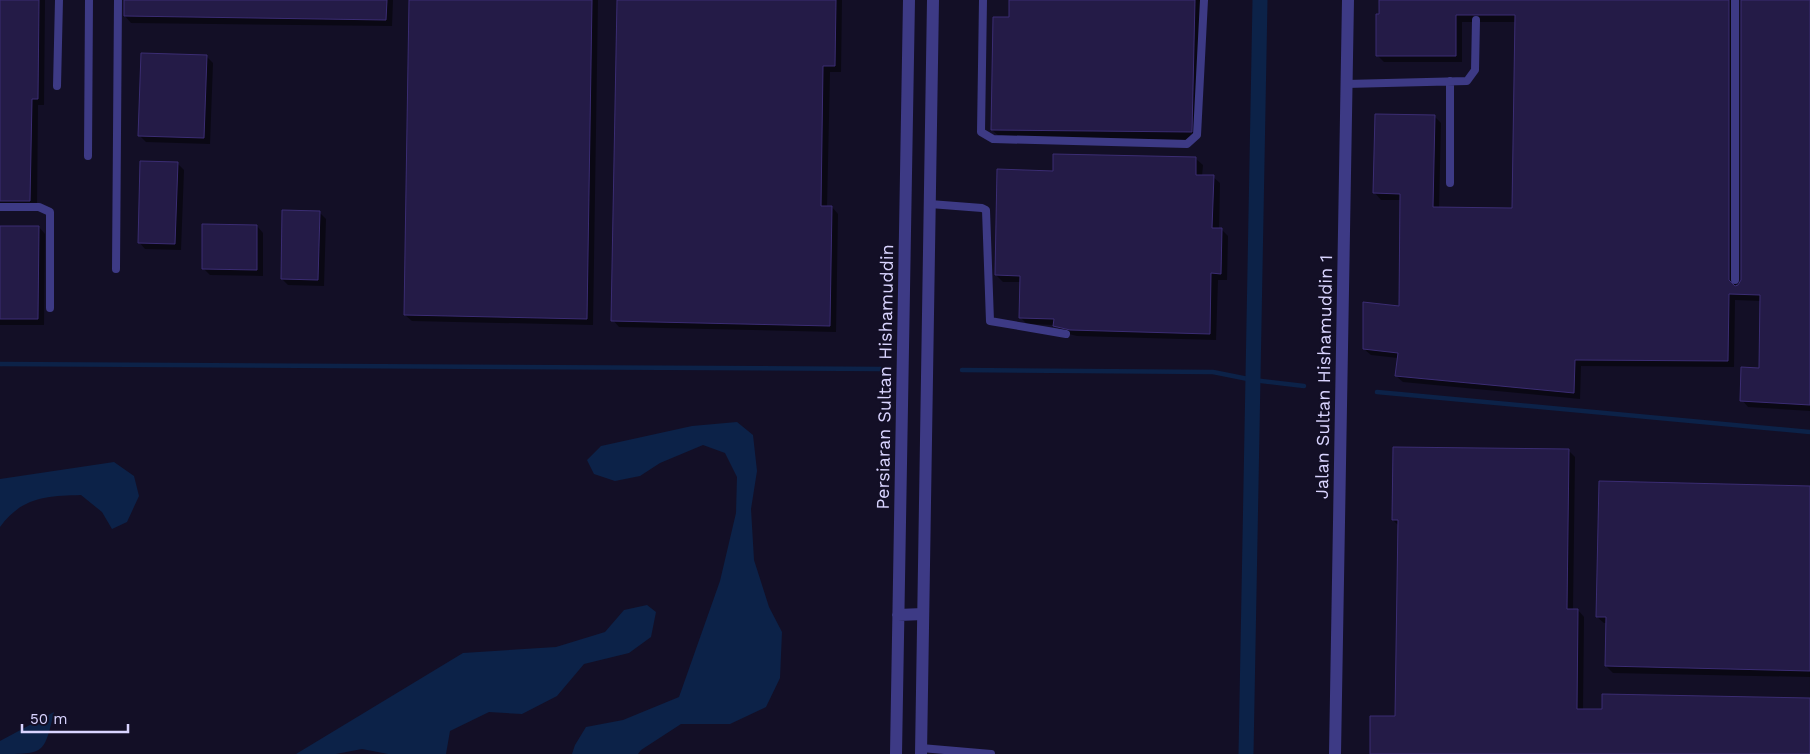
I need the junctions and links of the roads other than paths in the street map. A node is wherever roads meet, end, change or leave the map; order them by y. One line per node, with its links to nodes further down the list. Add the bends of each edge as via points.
1 (59, 0): 13 (lane)
2 (89, 0): 14 (lane)
3 (118, 0): 18 (lane)
4 (908, 0): 23 (street, Persiaran Sultan Hishamuddin)
5 (933, 0): 16 (street)
6 (983, 0): 7 (lane, via 981,132 993,139 1186,144 1197,135)
7 (1204, 0)
8 (1348, 0): 12 (street, Jalan Sultan Hishamuddin 1)
9 (1735, 0): 19 (lane)
10 (1476, 20): 11 (lane, via 1475,70 1467,81)
11 (1450, 81): 12 (lane); 15 (lane)
12 (1346, 84): 27 (street, Jalan Sultan Hishamuddin 1)
13 (57, 86)
14 (88, 156)
15 (1450, 183)
16 (930, 204): 21 (lane, via 986,210 990,321); 22 (street)
17 (0, 207): 20 (lane, via 39,207 50,212)
18 (116, 269)
19 (1735, 280)
20 (50, 308)
21 (1066, 334)
22 (923, 614): 23 (street); 24 (street)
23 (898, 615): 25 (street, Persiaran Sultan Hishamuddin)
24 (921, 751): 26 (lane)
25 (896, 754)
26 (990, 754)
27 (1334, 754)

